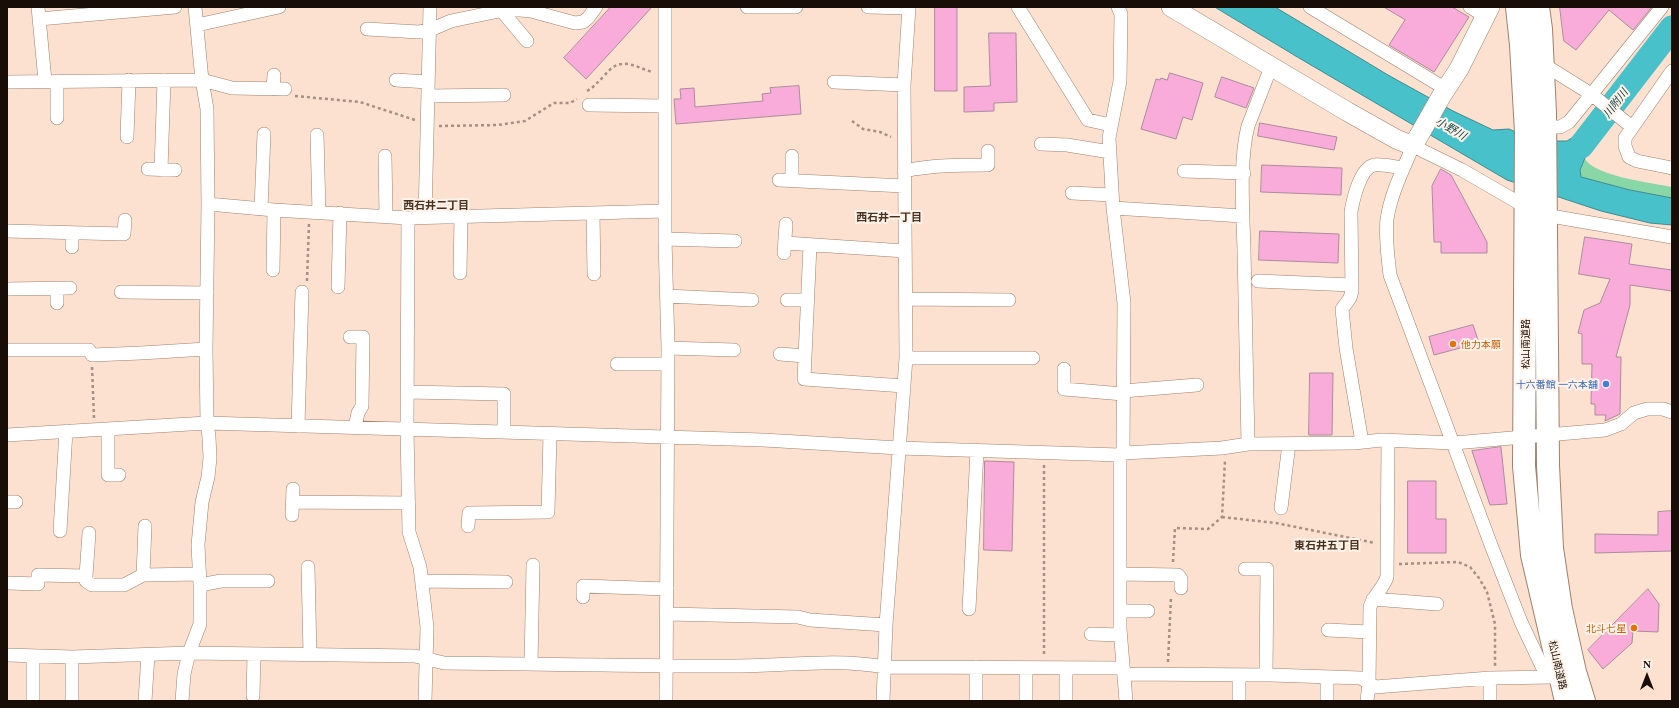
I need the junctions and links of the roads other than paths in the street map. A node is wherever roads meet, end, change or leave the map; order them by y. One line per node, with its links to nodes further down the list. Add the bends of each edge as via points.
1 (175, 7): 18 (street)
2 (195, 7): 22 (street)
3 (278, 7): 22 (street)
4 (430, 7): 24 (street)
5 (596, 7): 19 (street, via 583,22 575,23 531,11)
6 (665, 7): 44 (street)
7 (747, 7): 8 (street)
8 (796, 7)
9 (868, 7): 17 (street)
10 (1018, 7): 47 (street, via 1088,120)
11 (1118, 7): 47 (street, via 1121,14 1120,75)
12 (1171, 7): 27 (street)
13 (1310, 7): 39 (street)
14 (1517, 7): 48 (highway, 松山南道路, via 1521,45)
15 (1538, 7): 26 (highway, 松山南道路)
16 (1662, 7): 41 (street)
17 (909, 8): 38 (street)
18 (116, 9): 21 (street)
19 (501, 10): 24 (street, via 450,21); 25 (street)
20 (1482, 10): 39 (street, via 1459,69)
21 (39, 13): 34 (street)
22 (197, 25): 32 (street)
23 (366, 29): 24 (street, via 419,32)
24 (430, 30): 36 (street)
25 (528, 41)
26 (1543, 64): 41 (street); 48 (highway, 松山南道路)
27 (1271, 67): 52 (street, via 1396,139); 65 (street, via 1246,135)
28 (1672, 71): 46 (street)
29 (274, 75): 32 (street, via 279,89 232,88)
30 (129, 80): 31 (street); 34 (street); 51 (street)
31 (164, 80): 32 (street); 61 (street)
32 (202, 80): 69 (street, via 207,110)
33 (396, 80): 36 (street)
34 (51, 81): 35 (street); 45 (street)
35 (7, 82)
36 (428, 82): 42 (street)
37 (834, 82): 38 (street)
38 (904, 85): 63 (street)
39 (1444, 92): 52 (street)
40 (504, 95): 42 (street)
41 (1592, 95): 46 (street); 48 (street, via 1569,122)
42 (428, 96): 79 (street)
43 (589, 104): 44 (street)
44 (665, 106): 72 (street)
45 (56, 118)
46 (1628, 124): 59 (street, via 1625,146 1629,157)
47 (1111, 125): 55 (street)
48 (1539, 132): 70 (highway, 松山南道路)
49 (264, 134): 71 (street)
50 (316, 135): 73 (street)
51 (127, 137)
52 (1415, 143): 58 (street); 70 (street, via 1462,170)
53 (1041, 144): 55 (street, via 1067,145)
54 (988, 151): 63 (street, via 988,165 945,165)
55 (1110, 152): 68 (street)
56 (385, 156): 76 (street)
57 (792, 156): 66 (street, via 786,180)
58 (1403, 168): 95 (street, via 1372,166 1357,188 1351,212); 139 (street, via 1387,220 1390,275)
59 (1672, 168)
60 (148, 169): 61 (street)
61 (161, 170): 62 (street)
62 (175, 170)
63 (904, 171): 66 (street)
64 (1184, 171): 65 (street)
65 (1244, 173): 78 (street)
66 (904, 186): 90 (street)
67 (1072, 192): 68 (street)
68 (1112, 201): 78 (street); 123 (street, via 1124,303)
69 (208, 204): 71 (street); 100 (street)
70 (1535, 206): 85 (street); 133 (highway, 松山南道路); 135 (highway, 松山南道路)
71 (268, 210): 73 (street); 91 (street)
72 (665, 211): 75 (street); 86 (street)
73 (314, 212): 74 (street)
74 (340, 213): 76 (street); 96 (street)
75 (594, 213): 77 (street); 93 (street)
76 (386, 216): 80 (street)
77 (461, 216): 79 (street); 92 (street)
78 (1243, 216): 140 (street)
79 (425, 217): 80 (street)
80 (408, 218): 122 (street)
81 (124, 220): 84 (street, via 124,234)
82 (786, 224): 88 (street, via 784,248)
83 (7, 231): 84 (street)
84 (72, 233): 89 (street)
85 (1672, 237)
86 (665, 239): 87 (street); 101 (street)
87 (735, 241)
88 (810, 245): 90 (street); 104 (street)
89 (72, 247)
90 (905, 251): 105 (street)
91 (273, 270)
92 (460, 273)
93 (594, 274)
94 (1258, 280): 95 (street)
95 (1352, 285): 138 (street, via 1350,298 1342,309)
96 (338, 287)
97 (7, 289): 107 (street, via 63,288)
98 (121, 292): 100 (street)
99 (302, 292): 126 (street)
100 (207, 293): 110 (street)
101 (666, 296): 102 (street); 109 (street)
102 (752, 300)
103 (787, 300): 104 (street)
104 (807, 300): 114 (street)
105 (906, 300): 106 (street); 115 (street)
106 (1009, 300)
107 (57, 302)
108 (350, 337): 127 (street, via 363,337 362,406)
109 (668, 348): 112 (street); 118 (street)
110 (206, 349): 111 (street, via 92,355 89,350); 125 (street)
111 (7, 350)
112 (734, 350)
113 (780, 354): 114 (street)
114 (805, 356): 121 (street, via 804,379)
115 (906, 358): 116 (street); 121 (street)
116 (1033, 358)
117 (617, 364): 118 (street)
118 (668, 364): 136 (street)
119 (1064, 369): 123 (street, via 1064,389)
120 (1197, 385): 123 (street)
121 (904, 386): 142 (street)
122 (407, 392): 129 (street); 131 (street, via 504,394)
123 (1123, 393): 144 (street)
124 (1672, 412): 133 (street, via 1647,408 1606,430)
125 (207, 423): 126 (street); 128 (street); 159 (street, via 210,458 198,545)
126 (298, 426): 127 (street)
127 (355, 428): 129 (street)
128 (108, 429): 130 (street); 145 (street, via 108,474)
129 (407, 429): 131 (street); 146 (street)
130 (66, 431): 134 (street); 151 (street)
131 (504, 432): 132 (street)
132 (550, 434): 136 (street); 150 (street, via 548,512 469,513)
133 (1548, 434): 135 (street); 195 (highway, 松山南道路, via 1552,548 1561,609)
134 (7, 435)
135 (1524, 436): 139 (street); 195 (highway, 松山南道路, via 1532,556)
136 (667, 438): 142 (street, via 763,440); 165 (street)
137 (1388, 440): 138 (street); 139 (street); 167 (street, via 1387,565 1385,584)
138 (1362, 442): 141 (street)
139 (1454, 443): 195 (street, via 1522,622)
140 (1248, 444): 141 (street); 144 (street)
141 (1289, 444): 147 (street)
142 (899, 448): 143 (street); 173 (street)
143 (977, 451): 144 (street); 169 (street)
144 (1122, 454): 156 (street)
145 (119, 474)
146 (408, 503): 148 (street, via 293,496); 161 (street, via 409,532)
147 (1281, 508)
148 (292, 515)
149 (145, 526): 157 (street)
150 (468, 526)
151 (60, 531)
152 (89, 533): 158 (street)
153 (532, 565): 186 (street)
154 (308, 567): 182 (street)
155 (1245, 569): 194 (street, via 1267,569)
156 (1120, 574): 164 (street, via 1178,575 1181,579); 170 (street)
157 (143, 575): 158 (street, via 124,584 92,584 86,581); 159 (street)
158 (86, 576): 163 (street, via 38,575 38,584)
159 (200, 580): 160 (street); 178 (street, via 200,624)
160 (268, 581)
161 (422, 581): 162 (street); 185 (street, via 427,627)
162 (506, 582)
163 (7, 583)
164 (1181, 588)
165 (667, 589): 166 (street, via 583,586); 172 (street)
166 (583, 597)
167 (1373, 599): 168 (street); 175 (street, via 1370,606)
168 (1437, 604)
169 (969, 609)
170 (1120, 611): 171 (street); 177 (street)
171 (1148, 611)
172 (667, 614): 173 (street, via 798,617); 187 (street)
173 (886, 625): 188 (street)
174 (1328, 630): 175 (street)
175 (1369, 632): 198 (street)
176 (1091, 634): 177 (street)
177 (1120, 635): 192 (street)
178 (189, 653): 179 (street); 181 (street); 203 (street)
179 (254, 654): 182 (street); 199 (street)
180 (7, 655): 183 (street)
181 (148, 655): 184 (street); 202 (street)
182 (310, 655): 185 (street, via 415,656)
183 (33, 656): 184 (street); 200 (street)
184 (72, 657): 201 (street)
185 (427, 660): 186 (street, via 444,663); 204 (street)
186 (531, 664): 187 (street)
187 (666, 666): 188 (street, via 863,663); 205 (street)
188 (884, 667): 189 (street); 206 (street)
189 (976, 667): 190 (street); 207 (street)
190 (1026, 668): 191 (street); 208 (street)
191 (1066, 668): 192 (street); 209 (street)
192 (1124, 671): 193 (street); 210 (street)
193 (1239, 675): 194 (street); 211 (street)
194 (1266, 675): 196 (street)
195 (1561, 676): 197 (street); 215 (highway, 松山南道路); 216 (highway, 松山南道路)
196 (1327, 677): 198 (street, via 1360,678); 212 (street)
197 (1493, 678): 198 (street, via 1375,686); 214 (street)
198 (1369, 683): 213 (street)
199 (253, 696)
200 (33, 700)
201 (72, 701)
202 (145, 701)
203 (182, 701)
204 (425, 701)
205 (666, 701)
206 (883, 701)
207 (976, 701)
208 (1026, 701)
209 (1066, 701)
210 (1126, 701)
211 (1239, 701)
212 (1327, 701)
213 (1367, 701)
214 (1490, 701)
215 (1566, 701)
216 (1584, 701)

